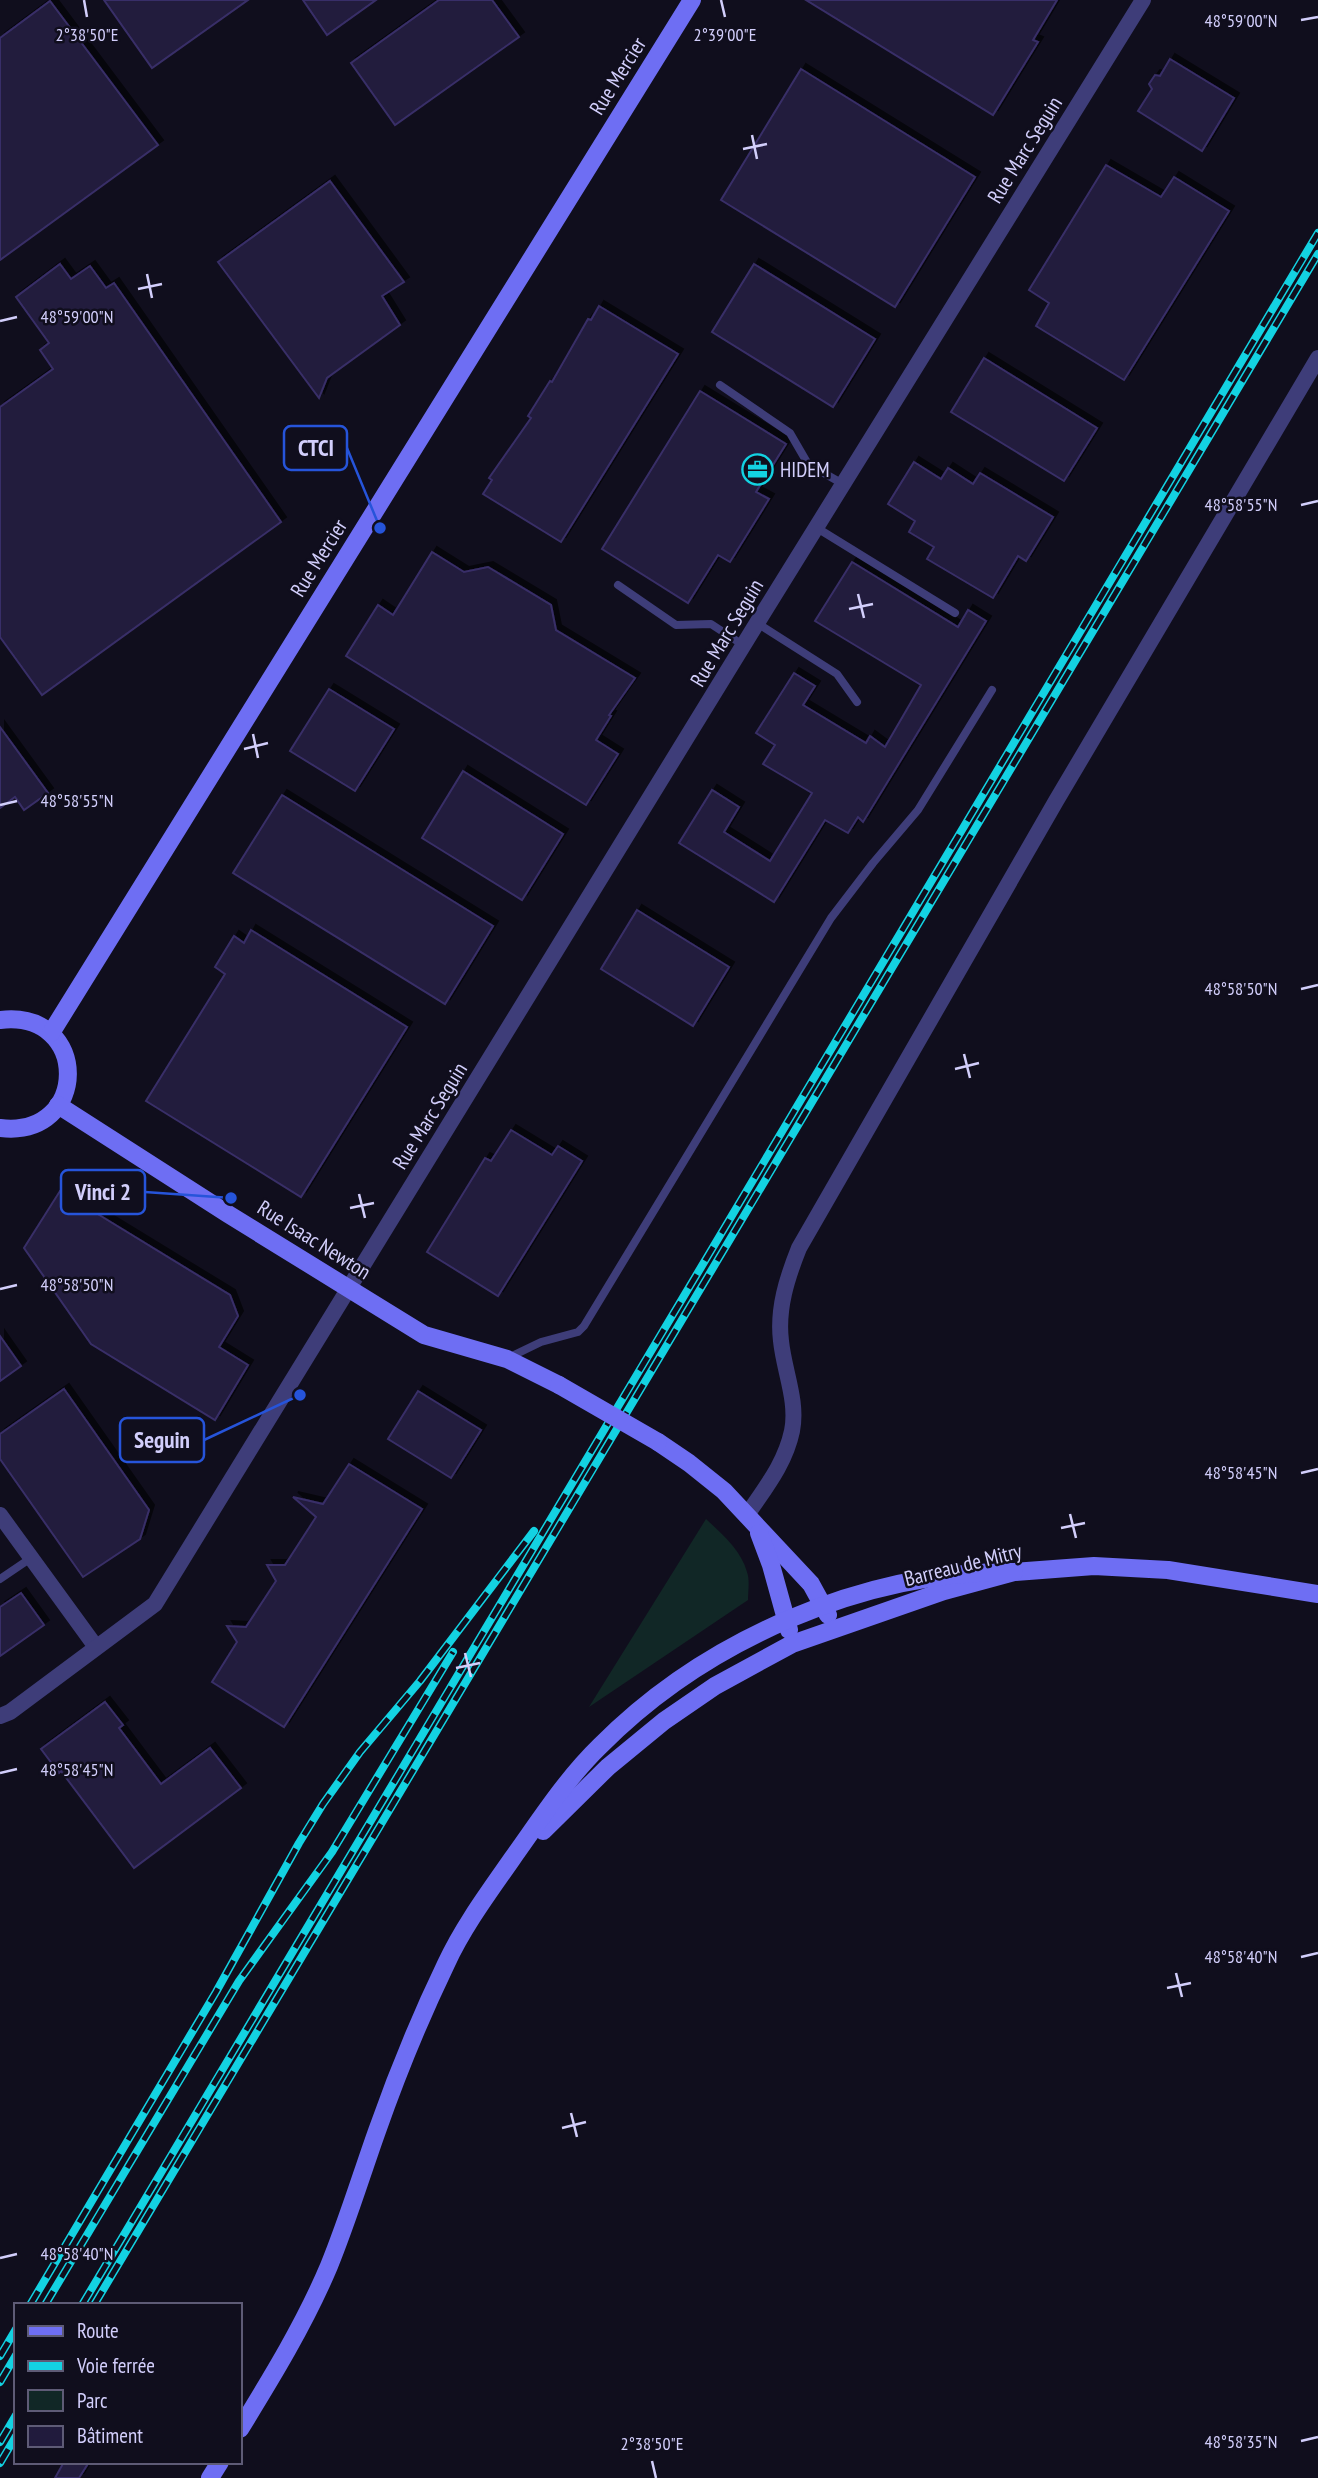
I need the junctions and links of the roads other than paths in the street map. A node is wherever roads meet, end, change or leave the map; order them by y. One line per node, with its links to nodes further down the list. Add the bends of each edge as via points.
1 (692, 0): 14 (street, Rue Mercier)
2 (1143, 0): 5 (street, Rue Marc Seguin)
3 (1318, 358): 20 (street, via 799,1248 780,1322 793,1429 785,1457)
4 (720, 386): 5 (lane, via 790,433 808,464)
5 (843, 484): 6 (street, Rue Marc Seguin)
6 (817, 528): 8 (lane); 9 (street, Rue Marc Seguin)
7 (618, 585): 10 (lane, via 676,625 711,624)
8 (955, 613)
9 (757, 623): 10 (street, Rue Marc Seguin); 12 (lane, via 837,674)
10 (743, 645): 17 (street, Rue Marc Seguin)
11 (992, 690): 18 (lane, via 918,810 831,918 584,1326)
12 (857, 702)
13 (0, 1020): 14 (street, via 34,1022)
14 (51, 1032): 15 (street, via 68,1062 69,1079)
15 (58, 1105): 16 (street, via 38,1124); 17 (street, Rue Isaac Newton)
16 (0, 1128)
17 (348, 1288): 18 (street, Rue Isaac Newton, via 424,1335); 29 (street, Rue Marc Seguin, via 155,1604)
18 (507, 1359): 20 (street, Rue Isaac Newton, bridge, via 658,1442 708,1478)
19 (0, 1515): 21 (street)
20 (752, 1522): 25 (street, Rue Isaac Newton, via 804,1576); 26 (street)
21 (31, 1558): 23 (lane); 29 (street)
22 (1014, 1572): 24 (street, Barreau de Mitry, via 1094,1566 1168,1570); 25 (street, via 930,1576); 27 (street, Barreau de Mitry)
23 (0, 1579)
24 (1318, 1594)
25 (824, 1605): 26 (street); 27 (street, Rue Isaac Newton)
26 (787, 1620): 28 (street); 31 (street, via 693,1671 644,1707 600,1746 559,1792)
27 (834, 1628): 28 (street, Barreau de Mitry)
28 (792, 1644): 31 (street, Barreau de Mitry, via 715,1686 664,1721 608,1767)
29 (96, 1647): 30 (street, Rue Marc Seguin)
30 (0, 1716)
31 (506, 1868): 32 (street, via 447,1960 405,2057 314,2301)
32 (242, 2427)

